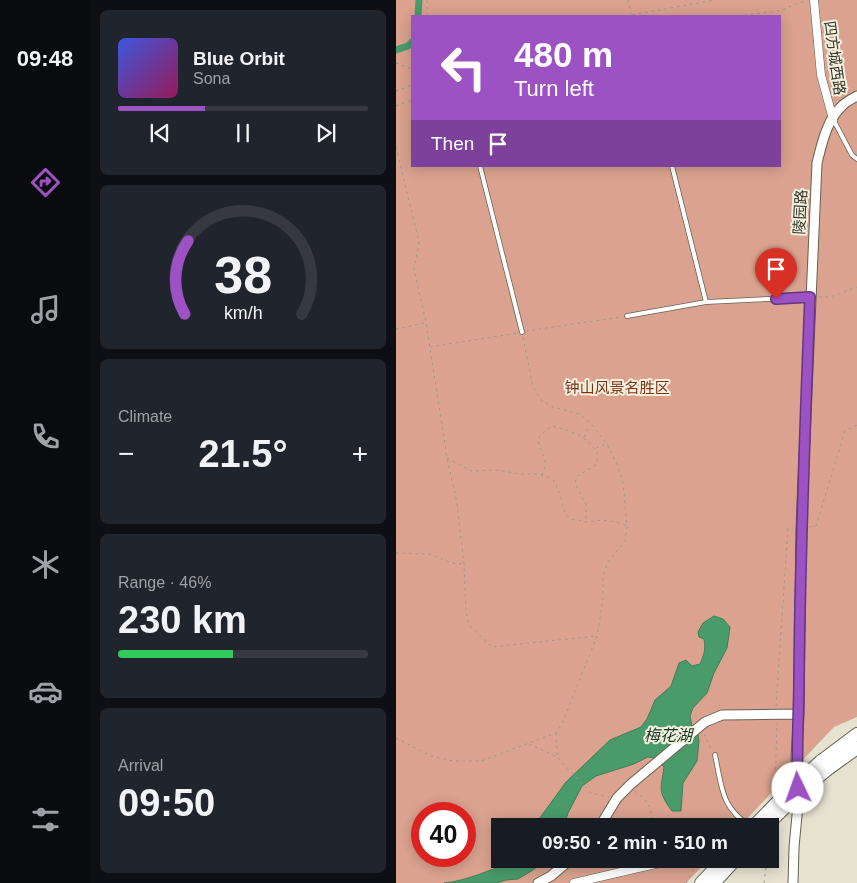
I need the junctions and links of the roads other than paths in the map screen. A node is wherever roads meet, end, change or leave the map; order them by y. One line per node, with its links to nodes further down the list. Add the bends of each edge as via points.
1 (814, 0): 3 (street, 四方城西路, via 820,68)
2 (857, 96): 3 (street, 陵园路, via 843,105)
3 (833, 120): 4 (lane); 7 (street, 陵园路, via 825,133 817,163)
4 (857, 159)
5 (480, 167): 10 (lane)
6 (672, 167): 8 (lane)
7 (810, 297): 8 (lane); 11 (street, 陵园路)
8 (706, 302): 9 (lane)
9 (627, 316)
10 (522, 332)
11 (799, 714): 16 (street, 陵园路, via 796,756); 17 (street, via 722,715 700,727 652,765 617,798)
12 (857, 734): 15 (highway)
13 (857, 748): 15 (highway)
14 (714, 755): 18 (lane, via 726,804)
15 (824, 765): 20 (highway, bridge, via 789,790); 21 (highway, bridge)
16 (798, 804): 19 (street, via 773,808); 30 (street, 陵园路)
17 (605, 818)
18 (737, 818)
19 (763, 818)
20 (763, 818)
21 (774, 818)
22 (560, 868): 26 (street)
23 (638, 868): 27 (street)
24 (715, 868): 28 (highway)
25 (728, 868): 29 (highway)
26 (538, 883)
27 (574, 883)
28 (701, 883)
29 (714, 883)
30 (793, 883)

